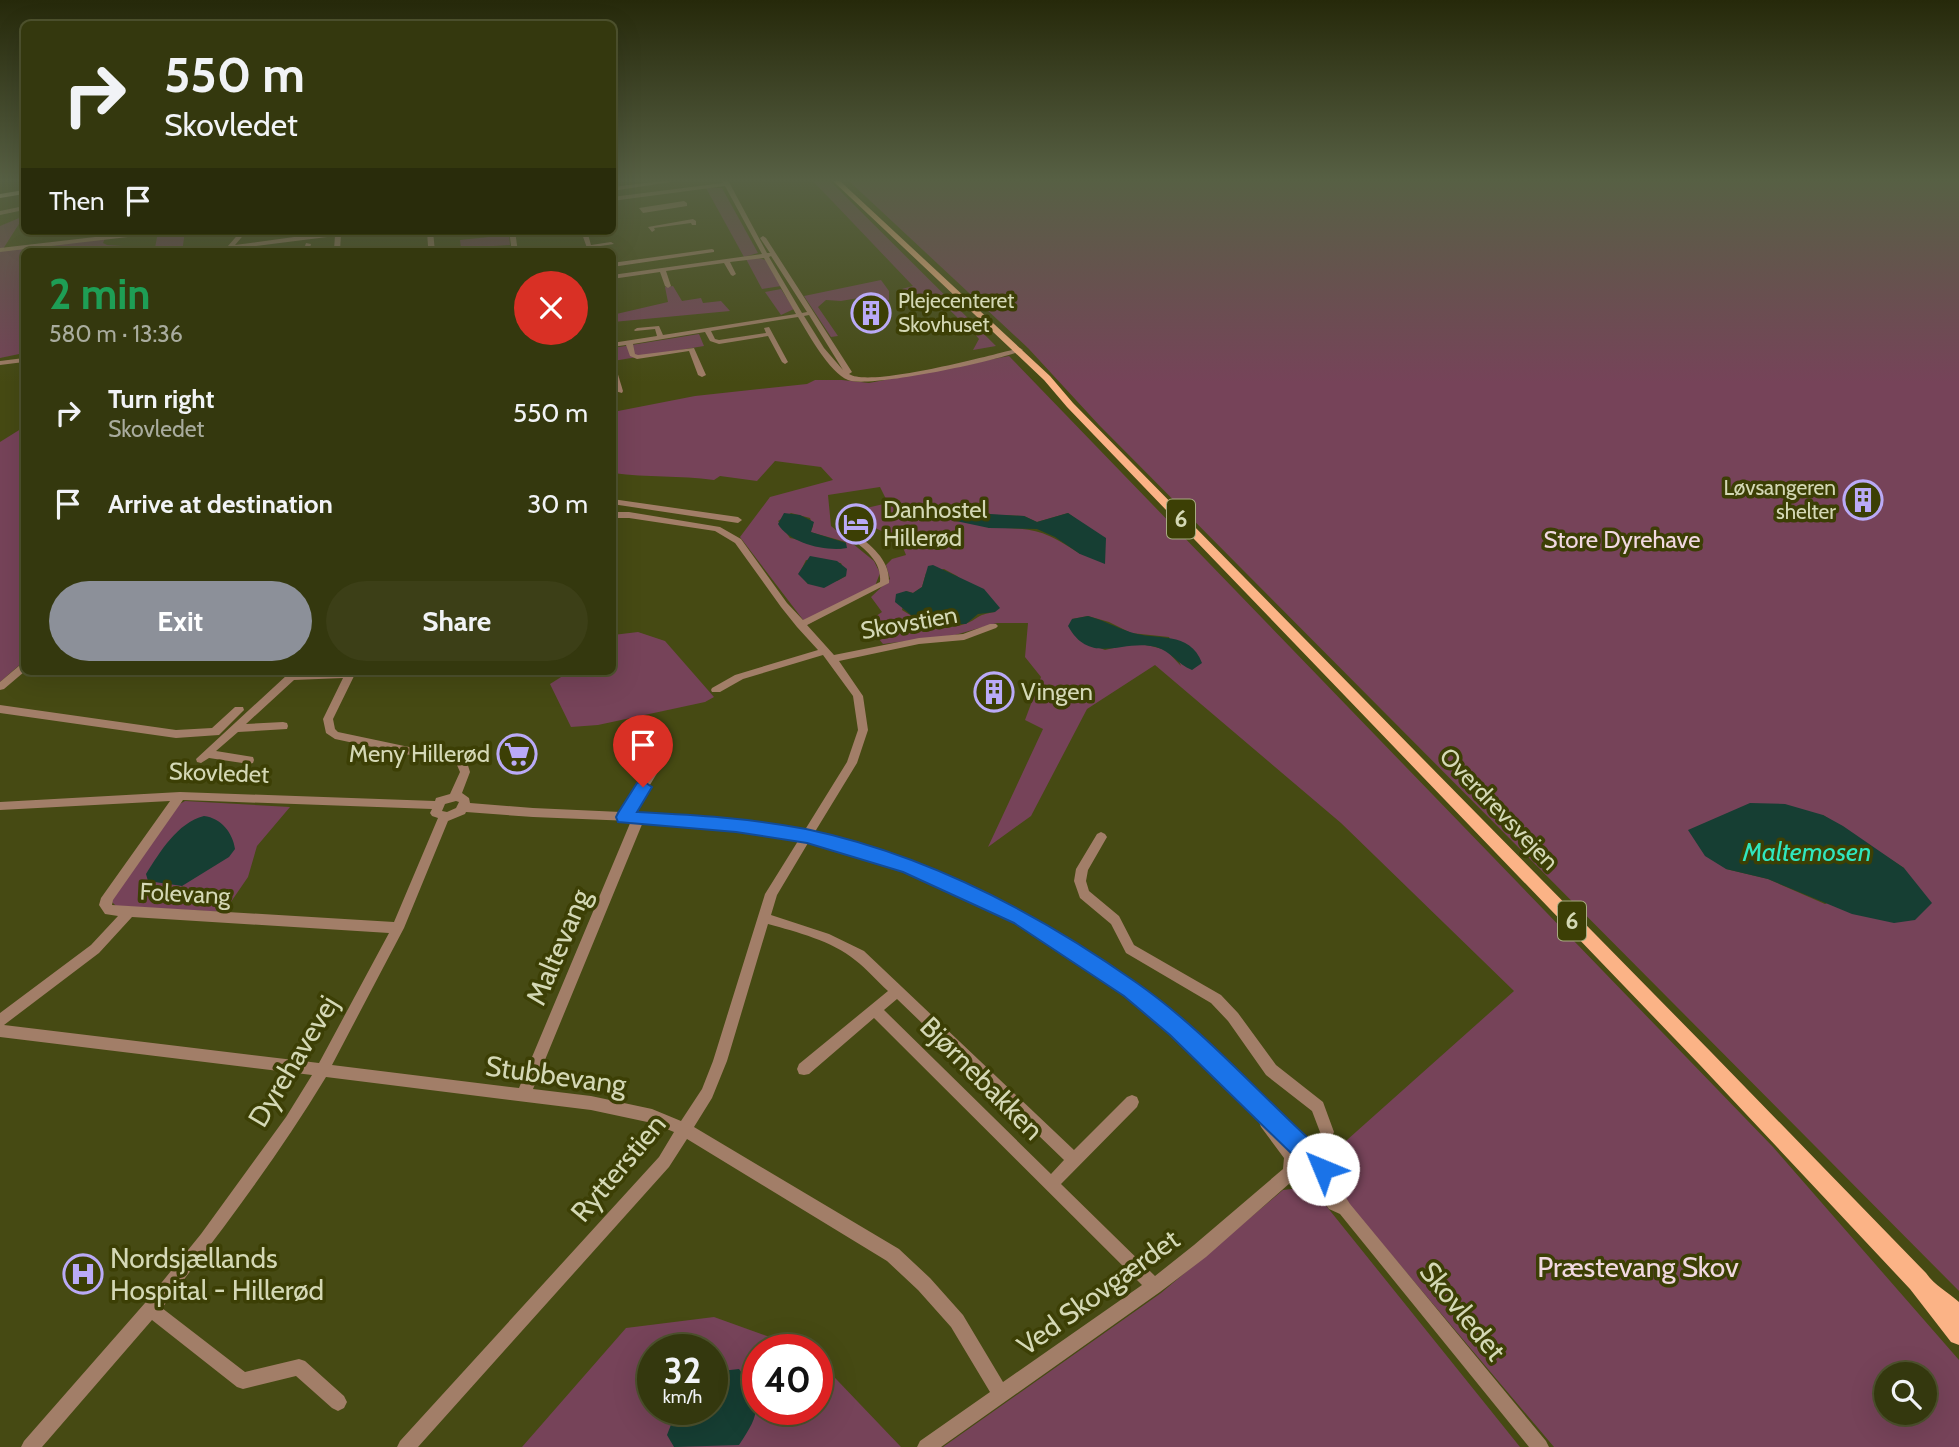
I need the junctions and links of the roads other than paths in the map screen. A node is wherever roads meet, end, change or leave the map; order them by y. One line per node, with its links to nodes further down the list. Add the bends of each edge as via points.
1 (765, 249): 4 (street)
2 (907, 249): 19 (main road, Overdrevsvejen / 6)
3 (712, 251): 6 (street)
4 (769, 255): 5 (street); 13 (street)
5 (726, 261): 8 (street); 10 (street)
6 (638, 262): 7 (street); 9 (street)
7 (616, 265)
8 (662, 270): 9 (street); 12 (street)
9 (642, 273): 11 (street)
10 (733, 274)
11 (616, 276)
12 (668, 286)
13 (805, 314): 15 (street); 19 (street, via 833,365 851,379 877,380)
14 (637, 330): 16 (street, via 657,327)
15 (707, 330): 16 (street); 21 (street, via 712,340 719,342 768,331)
16 (660, 338): 17 (street)
17 (629, 343): 18 (street); 23 (street, via 636,357 692,349)
18 (616, 345)
19 (1014, 349): 71 (main road, Overdrevsvejen / 6)
20 (21, 360): 22 (street)
21 (785, 362)
22 (0, 363)
23 (702, 374)
24 (616, 381): 25 (street)
25 (619, 391)
26 (616, 502): 28 (street)
27 (616, 515): 30 (street, Rytterstien)
28 (701, 515): 29 (street); 30 (street)
29 (737, 520)
30 (692, 524): 32 (street, Rytterstien, via 717,529 738,541)
31 (851, 534): 32 (street, via 874,552 885,574 884,583)
32 (800, 625): 34 (street, Rytterstien)
33 (993, 626): 34 (street, Skovstien, via 964,637)
34 (828, 655): 39 (street, Skovstien, via 739,677); 53 (street, Rytterstien, via 858,696 863,730 852,763)
35 (21, 670): 38 (street)
36 (320, 675): 43 (street, via 290,677)
37 (350, 675): 46 (street, via 328,719 330,730 335,735 462,762 465,772)
38 (0, 687)
39 (716, 690)
40 (0, 709): 41 (street, via 176,734 215,732)
41 (239, 710)
42 (283, 726): 43 (street)
43 (234, 728): 44 (street, via 204,756)
44 (249, 760)
45 (657, 765): 51 (street)
46 (455, 795): 49 (street, via 464,799); 50 (street, via 445,798)
47 (180, 796): 48 (street, Skovledet); 50 (street, Skovledet); 55 (street, Folevang, via 107,898 109,909)
48 (0, 806)
49 (464, 807): 50 (street, via 456,814); 51 (street)
50 (441, 811): 57 (street, Dyrehavevej)
51 (624, 817): 52 (street)
52 (639, 817): 53 (street); 64 (street, Maltevang)
53 (807, 836): 56 (street, Rytterstien, via 771,894); 67 (street, via 908,866 1020,918 1131,990 1255,1104)
54 (1101, 836): 67 (street, via 1082,869 1084,894 1115,920 1130,949 1216,999 1271,1070 1318,1107 1327,1132)
55 (129, 912): 57 (street, Folevang); 60 (street, via 95,949)
56 (763, 918): 58 (street, Bjørnebakken, via 835,940 859,955); 66 (street, Rytterstien, via 720,1061)
57 (398, 928): 63 (street, Dyrehavevej)
58 (897, 991): 59 (street); 68 (street, Bjørnebakken)
59 (875, 1010): 62 (street); 70 (street, Bjørnebakken)
60 (0, 1021)
61 (0, 1031): 63 (street, Stubbevang)
62 (804, 1069)
63 (322, 1071): 64 (street, Stubbevang); 73 (street, Dyrehavevej, via 256,1170)
64 (523, 1096): 66 (street, Stubbevang, via 625,1109)
65 (1132, 1102): 68 (street)
66 (686, 1130): 76 (street, Stubbevang, via 893,1255 957,1321); 79 (street, Rytterstien, via 664,1162)
67 (1300, 1157): 69 (street, via 1322,1163); 69 (street, via 1302,1180); 72 (street, Ved Skovgærdet, via 1200,1251)
68 (1074, 1160): 70 (street)
69 (1319, 1177): 81 (street, Skovledet, via 1334,1204 1345,1209)
70 (1051, 1184): 72 (street, Bjørnebakken)
71 (1918, 1281): 74 (main road, Overdrevsvejen / 6); 75 (main road, Overdrevsvejen)
72 (1154, 1286): 76 (street, Ved Skovgærdet)
73 (151, 1310): 77 (street, via 243,1381 299,1367); 78 (street, Dyrehavevej)
74 (1959, 1317)
75 (1959, 1334)
76 (1001, 1394): 80 (street, Ved Skovgærdet)
77 (338, 1402)
78 (30, 1447)
79 (406, 1447)
80 (926, 1447)
81 (1540, 1447)

